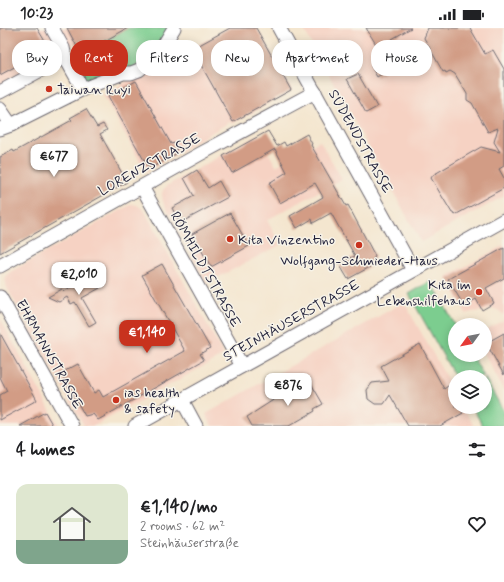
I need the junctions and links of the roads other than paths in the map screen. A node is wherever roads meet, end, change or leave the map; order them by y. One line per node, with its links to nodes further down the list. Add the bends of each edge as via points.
1 (52, 28): 4 (street)
2 (174, 28): 5 (street, via 162,48 139,70 123,73)
3 (279, 28): 7 (street, SÜDENDSTRASSE)
4 (64, 52): 5 (street); 6 (street)
5 (83, 89): 9 (street)
6 (0, 92)
7 (315, 92): 10 (street, LORENZSTRASSE); 13 (street, SÜDENDSTRASSE)
8 (0, 109): 9 (street)
9 (5, 127)
10 (142, 187): 12 (street, LORENZSTRASSE); 15 (street, RÖMHILDTSTRASSE)
11 (504, 220): 13 (street, STEINHÄUSERSTRASSE)
12 (0, 266)
13 (413, 270): 15 (street, STEINHÄUSERSTRASSE)
14 (0, 297): 17 (street, EHRMANNSTRASSE)
15 (242, 366): 16 (street, STEINHÄUSERSTRASSE)
16 (182, 400): 18 (street, STEINHÄUSERSTRASSE); 19 (street)
17 (72, 426)
18 (135, 426)
19 (196, 426)

